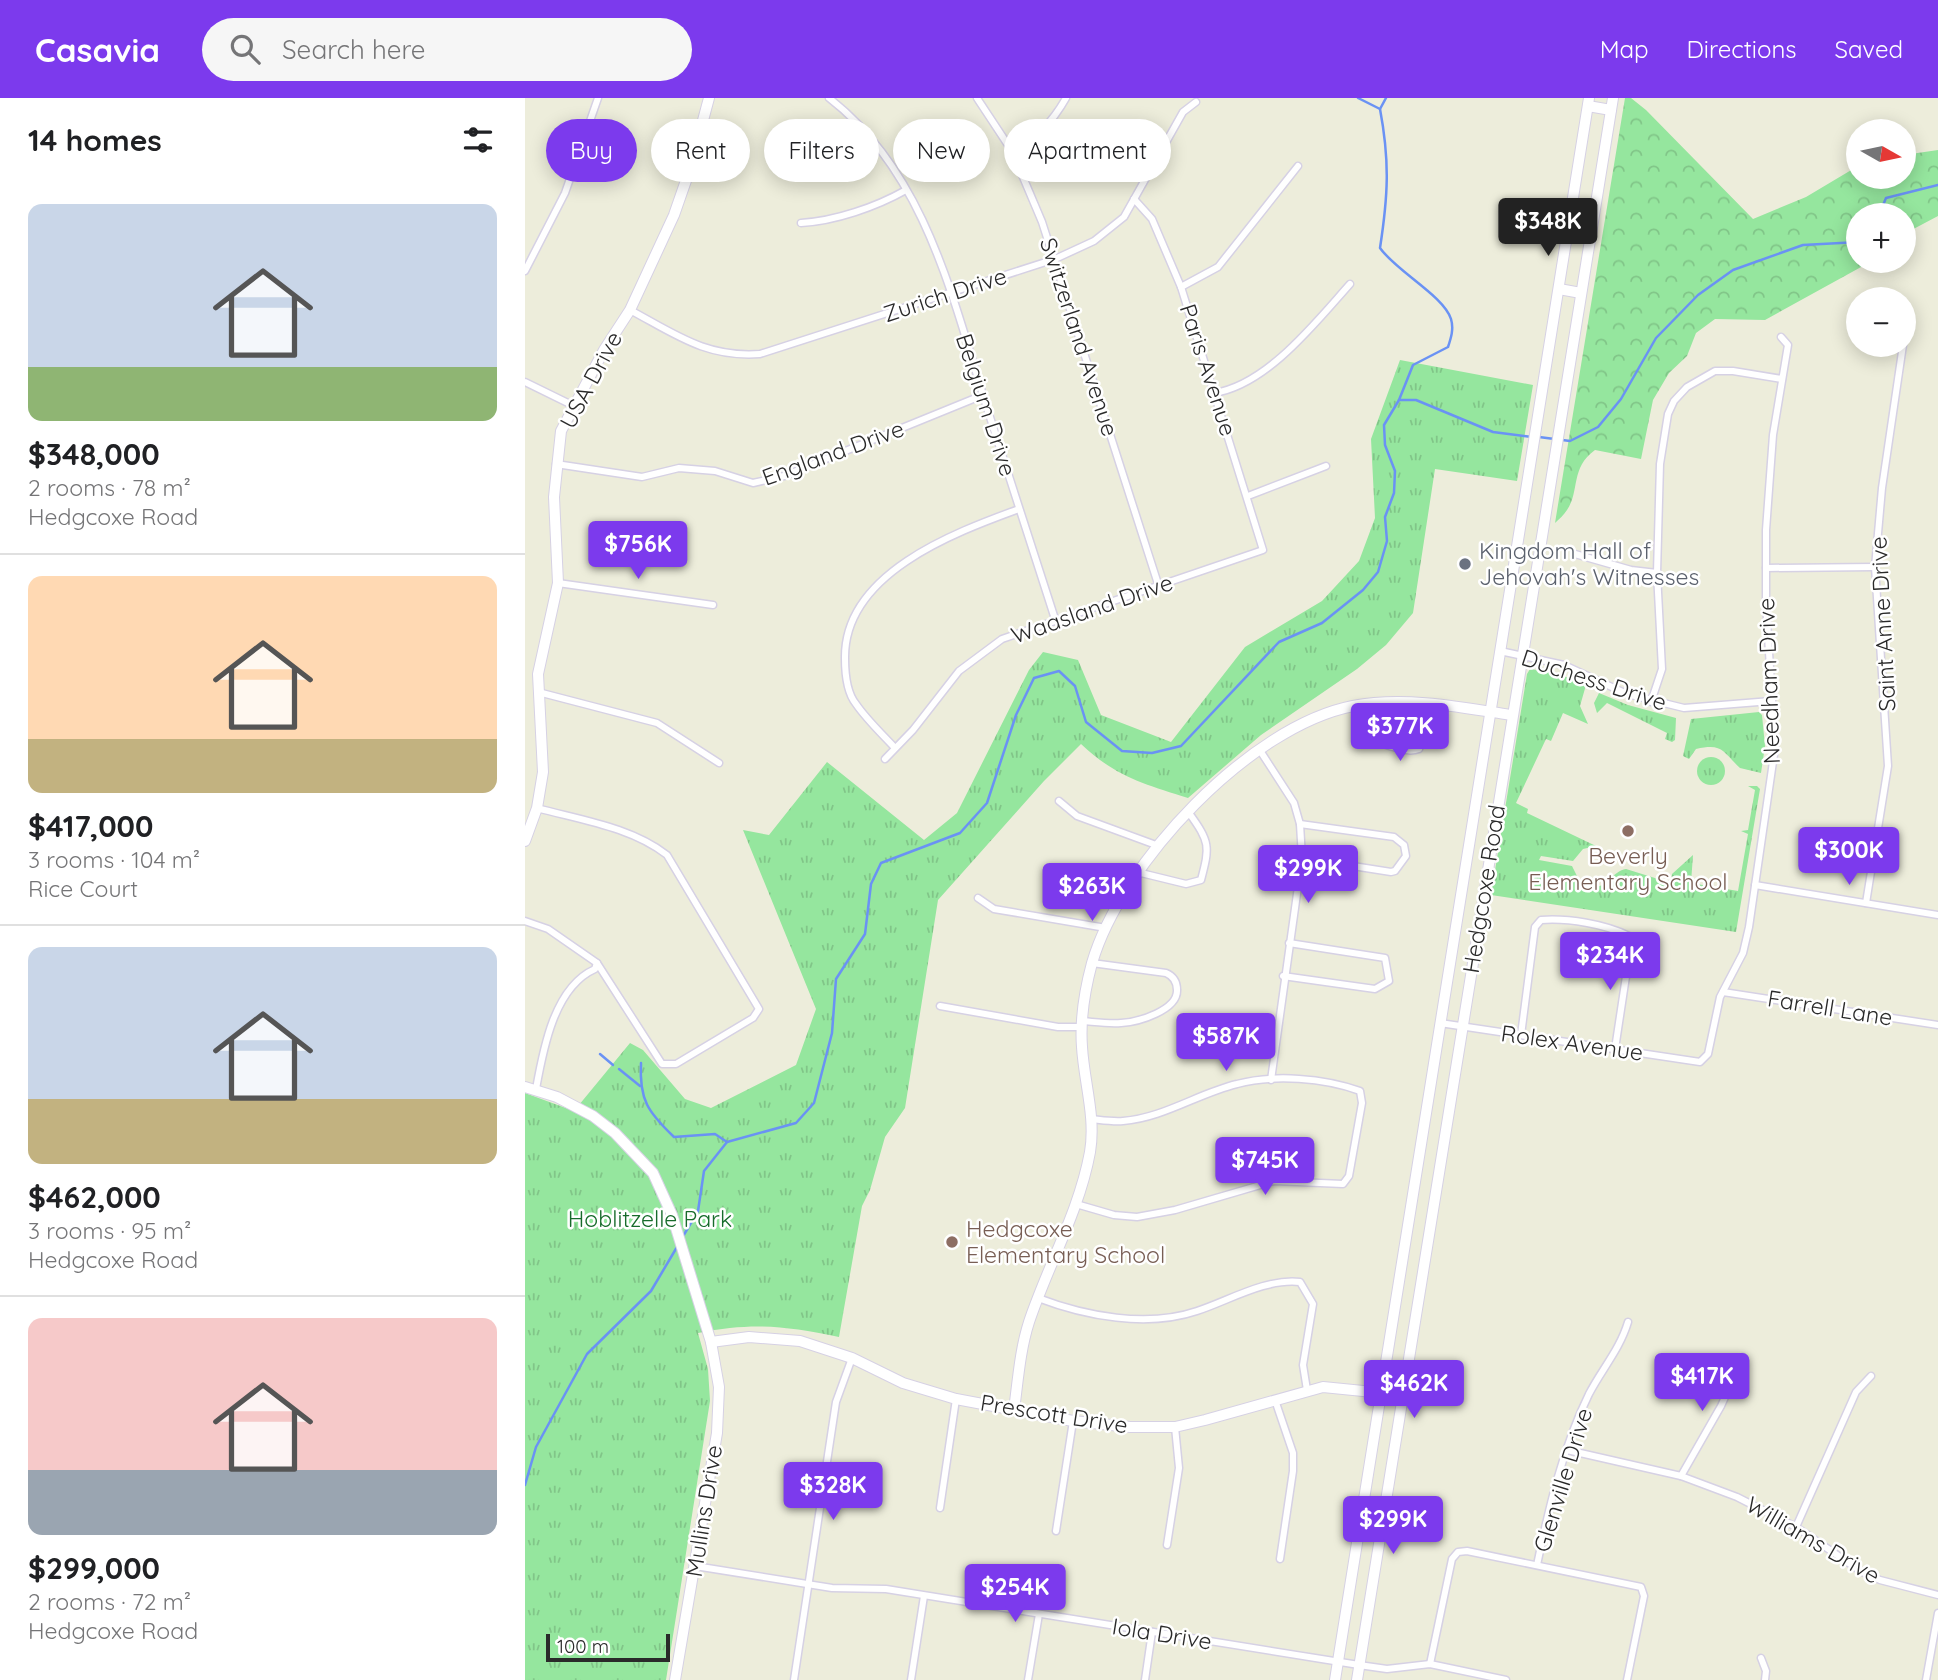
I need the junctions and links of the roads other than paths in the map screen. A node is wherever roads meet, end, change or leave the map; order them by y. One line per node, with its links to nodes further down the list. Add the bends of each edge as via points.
1 (598, 98): 18 (street, via 565,193)
2 (709, 98): 24 (main road, USA Drive, via 674,215)
3 (829, 98): 14 (street, Belgium Drive, via 891,161)
4 (977, 98): 11 (street, Switzerland Avenue)
5 (1066, 98): 10 (street)
6 (1613, 98): 9 (main road, Hedgcoxe Road)
7 (1196, 102): 15 (street, Zurich Drive, via 1183,112)
8 (1589, 102): 9 (main road); 21 (main road, Hedgcoxe Road)
9 (1611, 110): 23 (main road, Hedgcoxe Road)
10 (1050, 119)
11 (1004, 139)
12 (1298, 166): 20 (street, via 1218,267)
13 (1024, 182): 17 (street, Switzerland Avenue)
14 (906, 190): 16 (street, via 888,200); 22 (street, Belgium Drive, via 923,219)
15 (1134, 199): 17 (street, Zurich Drive, via 1112,230); 20 (street, Paris Avenue, via 1152,219)
16 (801, 223)
17 (1055, 258): 22 (street, Zurich Drive); 42 (street, Switzerland Avenue)
18 (525, 271)
19 (1350, 284): 29 (street, via 1294,346 1251,377)
20 (1181, 287): 29 (street, Paris Avenue)
21 (1559, 289): 23 (main road); 45 (main road, Hedgcoxe Road)
22 (951, 293): 24 (street, Zurich Drive, via 760,354 739,356 705,350); 30 (street, Belgium Drive)
23 (1581, 293): 46 (main road, Hedgcoxe Road)
24 (630, 310): 31 (main road, USA Drive)
25 (1781, 337): 27 (street, Needham Drive, via 1788,345)
26 (1901, 357): 38 (street, Saint Anne Drive)
27 (1782, 379): 39 (street, Needham Drive, via 1773,435); 40 (street, via 1715,372 1687,387 1674,401 1661,454)
28 (525, 382): 31 (street)
29 (1214, 393): 34 (street, Paris Avenue)
30 (983, 396): 32 (street, England Drive, via 784,476 753,483 698,468 642,477); 35 (street, Belgium Drive)
31 (574, 406): 32 (main road, USA Drive, via 561,431)
32 (556, 464): 41 (main road, USA Drive)
33 (1326, 466): 34 (street)
34 (1248, 496): 36 (street, Paris Avenue)
35 (1019, 509): 44 (street, Belgium Drive); 54 (street, via 964,528 930,548 873,587 852,617 845,647 854,703)
36 (1263, 550): 42 (street, Waasland Drive)
37 (1575, 554): 40 (street)
38 (1875, 567): 39 (street); 68 (street, Saint Anne Drive, via 1888,766)
39 (1766, 568): 48 (street, Needham Drive)
40 (1657, 573): 49 (street, via 1662,669)
41 (558, 583): 43 (street); 47 (main road, USA Drive, via 543,641)
42 (1159, 587): 44 (street, Waasland Drive)
43 (713, 605)
44 (1055, 619): 54 (street, Waasland Drive, via 1002,639 979,654 959,671)
45 (1500, 651): 46 (street, Duchess Drive); 52 (main road, Hedgcoxe Road)
46 (1521, 655): 49 (street, Duchess Drive, via 1583,671); 53 (main road, Hedgcoxe Road)
47 (538, 692): 57 (street, via 657,723); 59 (main road, USA Drive, via 543,746)
48 (1771, 701): 49 (street, Duchess Drive, via 1706,708); 66 (street, Needham Drive, via 1775,748)
49 (1651, 702)
50 (1369, 703): 51 (main road); 51 (street, via 1374,739 1380,745 1413,752 1423,740); 55 (main road, via 1302,722)
51 (1433, 705): 52 (main road)
52 (1490, 711): 53 (main road); 78 (main road, Hedgcoxe Road)
53 (1511, 715): 81 (main road, Hedgcoxe Road)
54 (895, 748): 56 (street, Waasland Drive)
55 (1259, 749): 60 (main road); 61 (street, via 1286,786)
56 (885, 759)
57 (719, 763)
58 (1059, 802): 63 (street, via 1077,816)
59 (537, 808): 62 (main road, USA Drive); 73 (street, via 629,833 667,855 759,1009 724,1036 667,1066 659,1061)
60 (1189, 813): 63 (main road); 65 (street, via 1208,840 1201,880 1186,884)
61 (1300, 824): 64 (street); 64 (street, via 1394,837 1404,845 1406,856 1391,872)
62 (525, 841)
63 (1156, 845): 65 (main road)
64 (1302, 858): 72 (street)
65 (1137, 872): 71 (main road)
66 (1755, 885): 68 (street); 76 (street, Needham Drive, via 1743,953)
67 (978, 898): 71 (street, via 994,909)
68 (1865, 904): 69 (street)
69 (1938, 915)
70 (525, 921): 73 (street, via 548,929)
71 (1106, 928): 74 (main road)
72 (1289, 943): 75 (street); 75 (street, via 1385,958 1389,981 1375,989)
73 (597, 963): 86 (street, via 584,974 555,1019)
74 (1092, 963): 79 (main road); 79 (street, via 1165,973 1177,984 1177,998 1170,1006 1127,1022)
75 (1283, 976): 85 (street)
76 (1723, 992): 80 (street, Farrell Lane); 84 (street, Needham Drive)
77 (940, 1006): 79 (street, via 1058,1027)
78 (1440, 1023): 81 (street, Rolex Avenue); 96 (main road, Hedgcoxe Road)
79 (1082, 1024): 87 (main road)
80 (1938, 1025)
81 (1463, 1027): 82 (street, Rolex Avenue); 97 (main road, Hedgcoxe Road)
82 (1521, 1035): 83 (street, Rolex Avenue); 83 (street, via 1531,946 1541,920 1615,929 1629,936 1630,950)
83 (1615, 1049): 84 (street, Rolex Avenue)
84 (1705, 1060)
85 (1271, 1080): 87 (street, via 1238,1083 1148,1116 1124,1121); 88 (street, via 1360,1091 1349,1176 1343,1184 1274,1181 1137,1217)
86 (530, 1088): 91 (main road, Mullins Drive, via 581,1110 615,1133 653,1172 667,1201)
87 (1091, 1119): 88 (main road, via 1090,1149)
88 (1076, 1203): 89 (main road)
89 (1038, 1298): 95 (street, via 1113,1316 1168,1317 1276,1283 1300,1282 1313,1304 1303,1365); 100 (main road, via 1021,1351)
90 (1627, 1322): 103 (street, Glenville Drive, via 1622,1339 1589,1394)
91 (711, 1342): 93 (main road, Prescott Drive, via 777,1338); 111 (main road, Mullins Drive, via 719,1387 717,1433)
92 (1743, 1357): 104 (street)
93 (852, 1358): 98 (main road, Prescott Drive, via 903,1383); 112 (street, via 837,1402)
94 (1871, 1376): 106 (street, via 1856,1392)
95 (1307, 1390): 96 (main road, Prescott Drive); 99 (main road, Prescott Drive)
96 (1381, 1392): 97 (main road, Prescott Drive); 119 (main road, Hedgcoxe Road)
97 (1403, 1395): 121 (main road, Hedgcoxe Road)
98 (955, 1399): 100 (main road, Prescott Drive); 105 (street)
99 (1275, 1400): 102 (main road, Prescott Drive); 109 (street, via 1293,1453)
100 (1014, 1410): 101 (main road, Prescott Drive)
101 (1073, 1421): 102 (main road, Prescott Drive); 107 (street)
102 (1175, 1427): 108 (street, via 1179,1468)
103 (1567, 1450): 104 (street, Williams Drive); 110 (street, Glenville Drive)
104 (1681, 1476): 106 (street, Williams Drive, via 1737,1497)
105 (940, 1508)
106 (1796, 1527): 114 (street, Williams Drive, via 1862,1572)
107 (1056, 1531)
108 (1167, 1545)
109 (1280, 1559)
110 (1538, 1565): 120 (street, via 1467,1551 1455,1555); 130 (street, via 1644,1590)
111 (695, 1566): 112 (street, Iola Drive); 122 (main road, Mullins Drive)
112 (810, 1584): 113 (street, Iola Drive); 123 (street)
113 (924, 1595): 116 (street, Iola Drive); 124 (street)
114 (1938, 1595)
115 (1938, 1613): 132 (street)
116 (1039, 1614): 117 (street, Iola Drive); 125 (street)
117 (1152, 1632): 119 (street, Iola Drive); 126 (street)
118 (1761, 1657): 131 (street)
119 (1338, 1662): 121 (street, Iola Drive); 127 (main road, Hedgcoxe Road)
120 (1430, 1664): 121 (street, Iola Drive); 129 (street, Iola Drive)
121 (1359, 1665): 128 (main road, Hedgcoxe Road)
122 (675, 1680)
123 (794, 1680)
124 (911, 1680)
125 (1028, 1680)
126 (1145, 1680)
127 (1335, 1680)
128 (1357, 1680)
129 (1506, 1680)
130 (1627, 1680)
131 (1765, 1680)
132 (1926, 1680)

